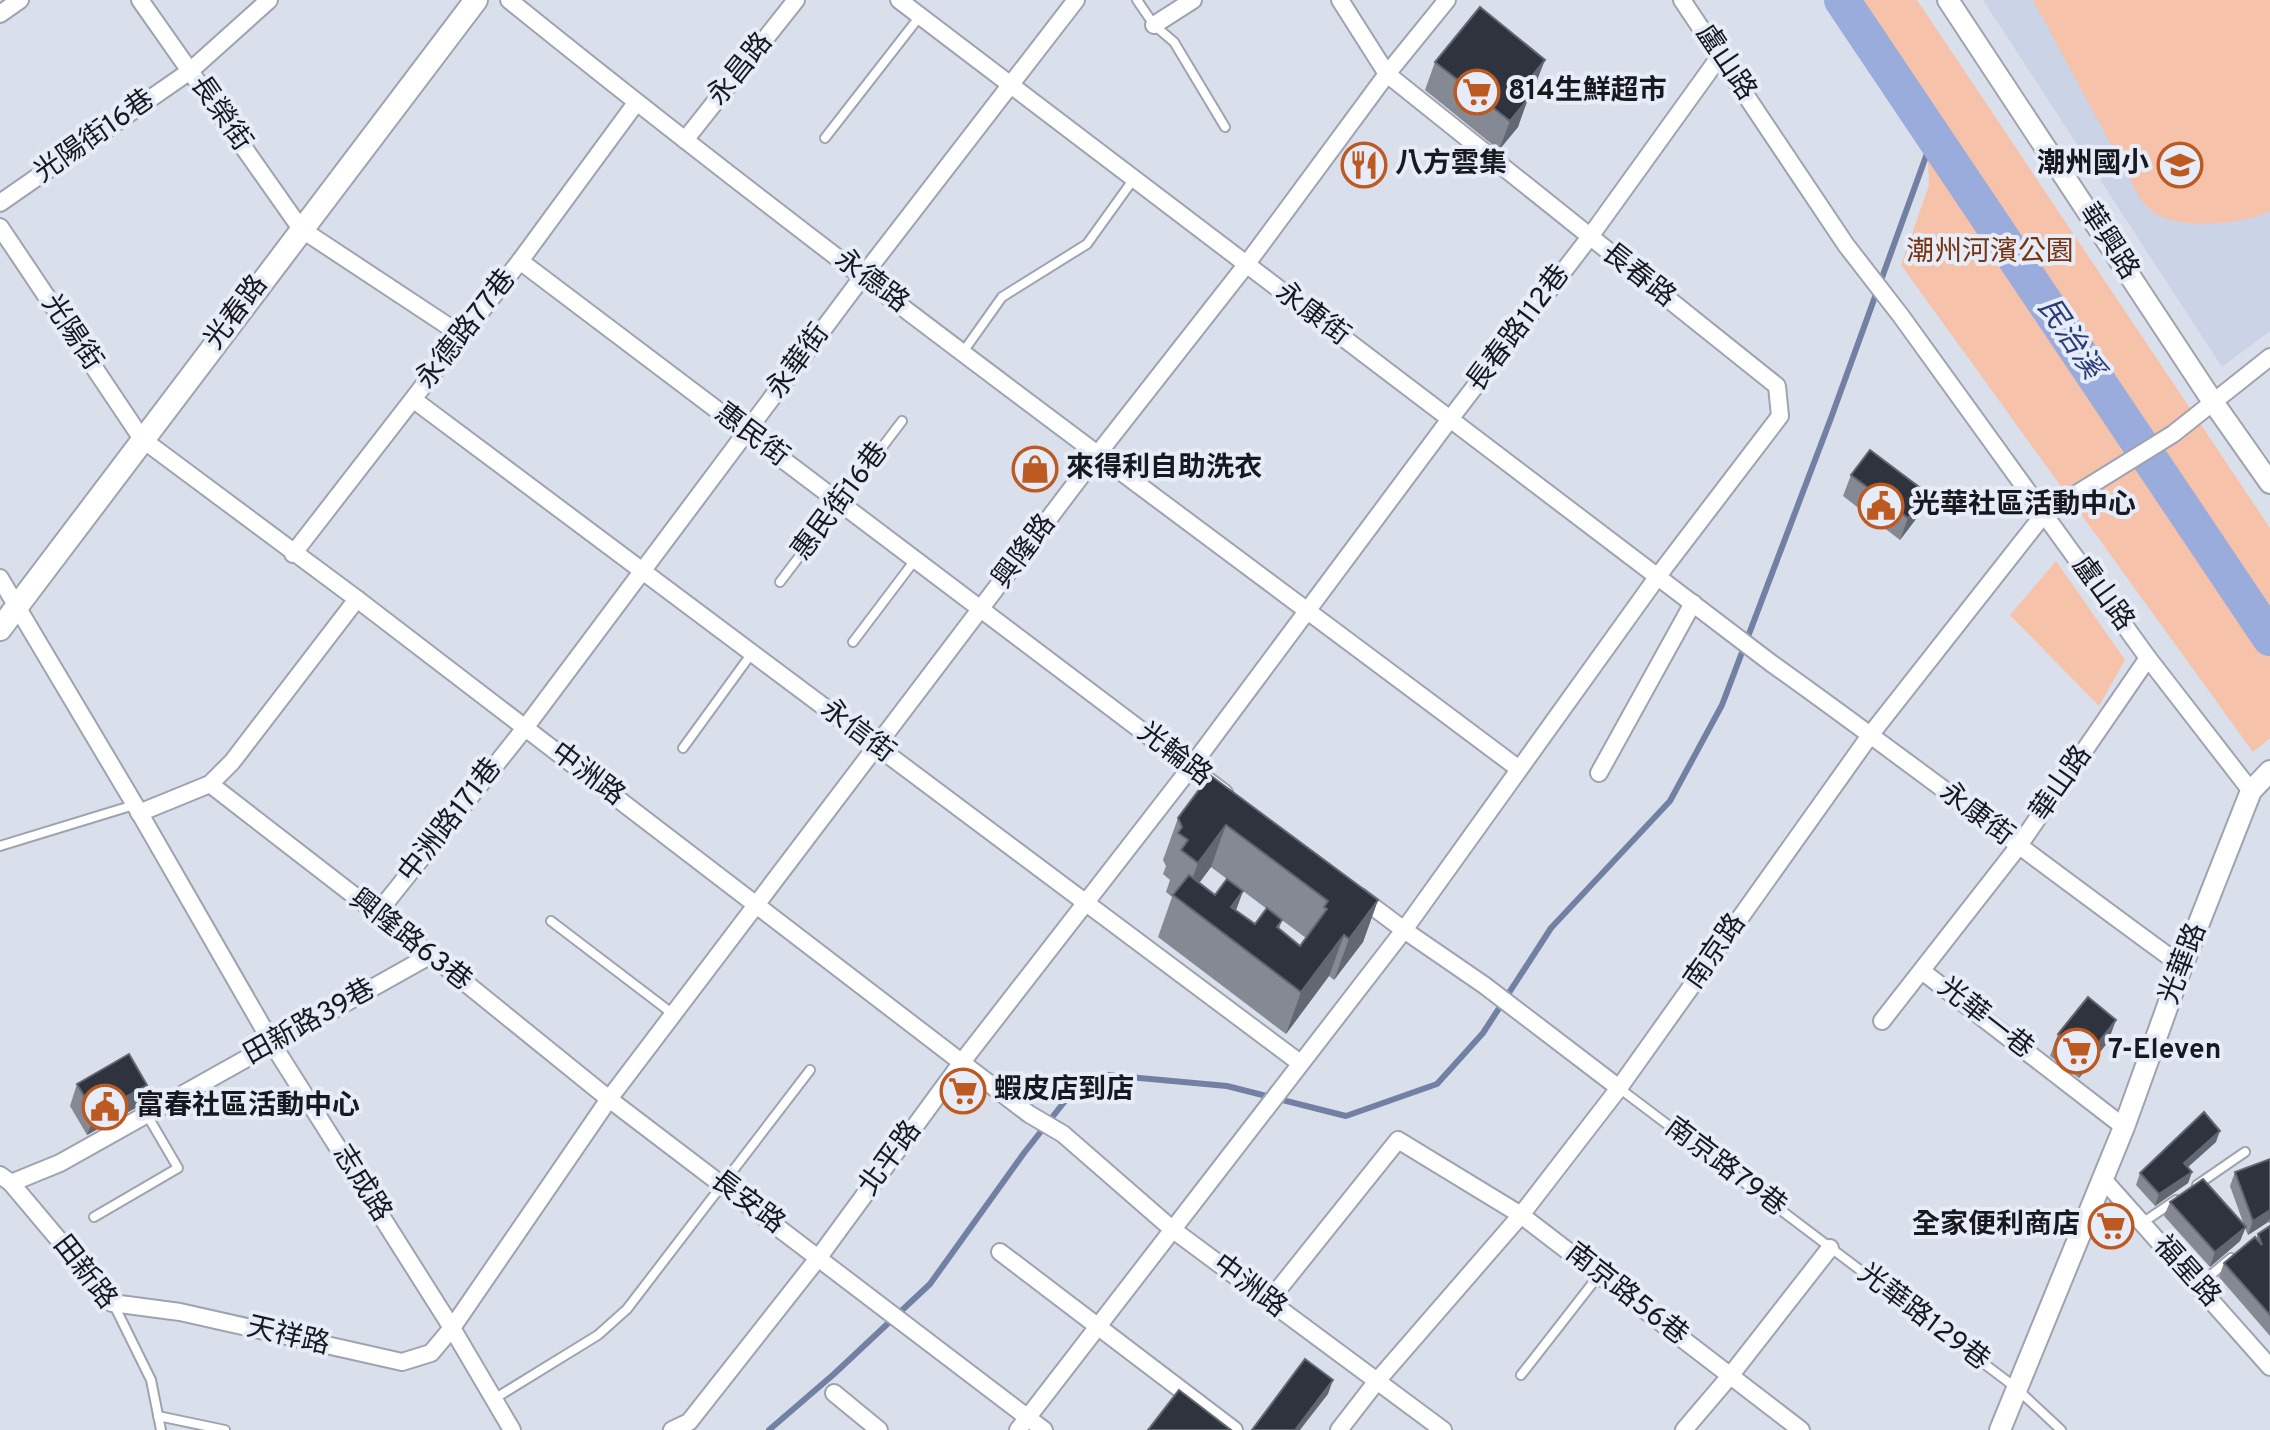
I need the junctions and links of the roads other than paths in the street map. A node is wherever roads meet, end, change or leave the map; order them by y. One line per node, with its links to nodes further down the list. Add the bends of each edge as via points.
1 (20, 0): 16 (street)
2 (140, 0): 20 (street, 長榮街)
3 (269, 0): 20 (street, 光陽街16巷)
4 (476, 0): 30 (main road, 光春路)
5 (509, 0): 23 (street, 永德路)
6 (796, 0): 26 (street, 永昌路)
7 (899, 0): 17 (street, 永康街)
8 (1076, 0): 22 (street, 永華街)
9 (1137, 0): 18 (lane)
10 (1193, 0): 18 (street)
11 (1340, 0): 21 (street, 長春路)
12 (1459, 0): 15 (street, 興隆路)
13 (1682, 0): 19 (street, 盧山路)
14 (1948, 0): 39 (street, 華興路)
15 (1445, 3): 21 (street, 興隆路)
16 (0, 14)
17 (920, 16): 22 (street, 永康街); 25 (lane)
18 (1154, 25): 24 (lane, via 1174,42)
19 (1720, 56): 31 (street, 長春路112巷); 47 (street, 盧山路, via 1846,245)
20 (190, 71): 28 (street, 光陽街16巷); 30 (street, 長榮街)
21 (1387, 74): 31 (street, 長春路); 33 (street, 興隆路)
22 (1010, 87): 27 (street, 永康街); 34 (street, 永華街)
23 (636, 103): 26 (street, 永德路); 32 (street, 永德路77巷)
24 (1225, 127)
25 (825, 138)
26 (685, 140): 34 (street, 永德路)
27 (1133, 180): 33 (street, 永康街); 36 (lane, via 1087,244 1002,297)
28 (0, 203)
29 (0, 227): 43 (street, 光陽街)
30 (301, 229): 35 (street); 43 (main road, 光春路)
31 (1589, 238): 40 (street, 長春路112巷); 51 (street, 長春路, via 1777,386 1780,416)
32 (520, 261): 35 (street, 永德路77巷); 42 (street, 惠民街)
33 (1246, 265): 40 (street, 永康街); 44 (street, 興隆路)
34 (863, 276): 36 (street, 永德路); 42 (street, 永華街)
35 (463, 336): 38 (street, 永德路77巷)
36 (963, 352): 44 (street, 永德路)
37 (2270, 357): 39 (street, 南京路)
38 (414, 400): 48 (street, 永德路77巷); 50 (street, 永信街)
39 (2213, 402): 45 (street, 華興路); 47 (street, 南京路, via 2173,434)
40 (1450, 419): 51 (street, 永康街); 58 (street, 長春路112巷)
41 (902, 421): 46 (lane, 惠民街16巷)
42 (747, 433): 46 (street, 惠民街); 50 (street, 永華街)
43 (142, 439): 48 (street, 中洲路); 56 (main road, 光春路)
44 (1097, 455): 57 (street, 興隆路); 58 (street, 永德路)
45 (2270, 483)
46 (839, 503): 49 (street, 惠民街); 53 (lane, 惠民街16巷)
47 (2044, 514): 62 (street, 盧山路); 64 (street, 南京路)
48 (293, 554): 54 (street, 中洲路)
49 (915, 560): 57 (street, 惠民街); 60 (lane)
50 (643, 571): 61 (street, 永信街); 63 (street, 永華街)
51 (1658, 576): 55 (street, 永康街); 68 (street, 長春路)
52 (0, 578): 56 (street, 志成路)
53 (780, 582)
54 (357, 599): 63 (street, 中洲路); 71 (street)
55 (1693, 603): 64 (street, 永康街); 70 (street)
56 (18, 605): 59 (main road, 光春路); 74 (street, 志成路)
57 (982, 610): 65 (street, 興隆路); 67 (street, 光輪路)
58 (1308, 611): 67 (street, 北平路); 68 (street, 永德路)
59 (0, 629)
60 (853, 642)
61 (752, 653): 65 (street, 永信街); 66 (lane)
62 (2148, 658): 72 (street, 盧山路); 76 (street, 華山路)
63 (525, 728): 79 (street, 中洲路); 80 (street, 中洲路171巷)
64 (1871, 734): 76 (street, 永康街); 92 (street, 南京路)
65 (878, 747): 78 (street, 永信街); 79 (street, 興隆路)
66 (683, 748)
67 (1191, 767): 73 (street, 光輪路); 78 (street, 北平路)
68 (1519, 769): 82 (street, 長春路)
69 (2270, 771): 72 (street, 光華路)
70 (1599, 773)
71 (210, 784): 74 (street); 80 (street, 興隆路63巷)
72 (2251, 791): 84 (street, 光華路)
73 (1241, 806)
74 (137, 809): 75 (lane); 88 (street, 志成路)
75 (0, 846)
76 (2018, 847): 84 (street, 永康街); 85 (street, 華山路)
77 (1341, 882): 82 (street)
78 (1085, 902): 89 (street, 北平路); 90 (street, 永信街)
79 (757, 905): 86 (street, 興隆路); 89 (street, 中洲路)
80 (376, 915): 83 (street, 興隆路63巷)
81 (551, 921): 86 (lane)
82 (1404, 930): 90 (street); 92 (street)
83 (431, 955): 88 (street, 田新路39巷); 93 (street, 興隆路63巷)
84 (2182, 966): 95 (street, 光華路)
85 (1922, 971): 87 (street, 華山路); 95 (street, 光華一巷)
86 (673, 1014): 93 (street, 興隆路)
87 (1882, 1021)
88 (273, 1045): 94 (street, 田新路39巷); 115 (street, 志成路)
89 (962, 1062): 105 (street, 中洲路, via 1063,1134); 109 (street, 北平路)
90 (1296, 1068): 105 (street)
91 (810, 1070): 99 (lane)
92 (1619, 1088): 102 (street, 南京路); 106 (lane, 南京路79巷)
93 (609, 1099): 99 (street, 長安路); 115 (street, 天祥路)
94 (147, 1115): 98 (street, 田新路39巷, via 60,1163); 103 (lane, via 178,1168)
95 (2124, 1127): 97 (street, 光華路)
96 (2245, 1152): 100 (lane)
97 (2102, 1178): 104 (street, 福星路); 120 (street, 光華路)
98 (5, 1179): 113 (street, 田新路)
99 (724, 1186): 109 (street, 長安路); 122 (lane, via 627,1309 598,1335)
100 (2194, 1188)
101 (2181, 1196): 104 (lane)
102 (1521, 1215): 110 (street, 南京路56巷); 112 (street, 南京路56巷, via 1398,1140); 119 (street, 南京路)
103 (94, 1217)
104 (2142, 1223): 111 (street, 福星路)
105 (1172, 1229): 112 (street, 中洲路); 114 (street)
106 (1830, 1248): 118 (street); 120 (lane, 光華路129巷)
107 (2241, 1250): 111 (lane)
108 (1000, 1252): 114 (street)
109 (819, 1257): 124 (street, 長安路); 125 (street, 北平路)
110 (1599, 1275): 117 (lane); 118 (street, 南京路56巷)
111 (2199, 1285): 116 (street, 福星路)
112 (1269, 1301): 119 (street, 中洲路)
113 (112, 1303): 115 (street, 天祥路, via 180,1312 402,1362 431,1353); 123 (lane, 田新路, via 151,1380)
114 (1098, 1325): 124 (street); 132 (street)
115 (452, 1328): 122 (street, 志成路)
116 (2267, 1356)
117 (1521, 1375)
118 (1730, 1376): 135 (street); 136 (street, 南京路56巷)
119 (1377, 1381): 133 (street, 南京路); 134 (street, 中洲路)
120 (2015, 1387): 137 (street, 光華路); 138 (lane, 光華路129巷)
121 (834, 1393): 130 (street)
122 (494, 1399): 128 (street, 志成路)
123 (158, 1416): 126 (lane, 田新路); 127 (lane)
124 (1023, 1424): 131 (street)
125 (694, 1426): 129 (street, 北平路)
126 (161, 1430)
127 (225, 1430)
128 (512, 1430)
129 (672, 1430)
130 (879, 1430)
131 (1044, 1430)
132 (1234, 1430)
133 (1339, 1430)
134 (1443, 1430)
135 (1684, 1430)
136 (1801, 1430)
137 (2000, 1430)
138 (2061, 1430)

